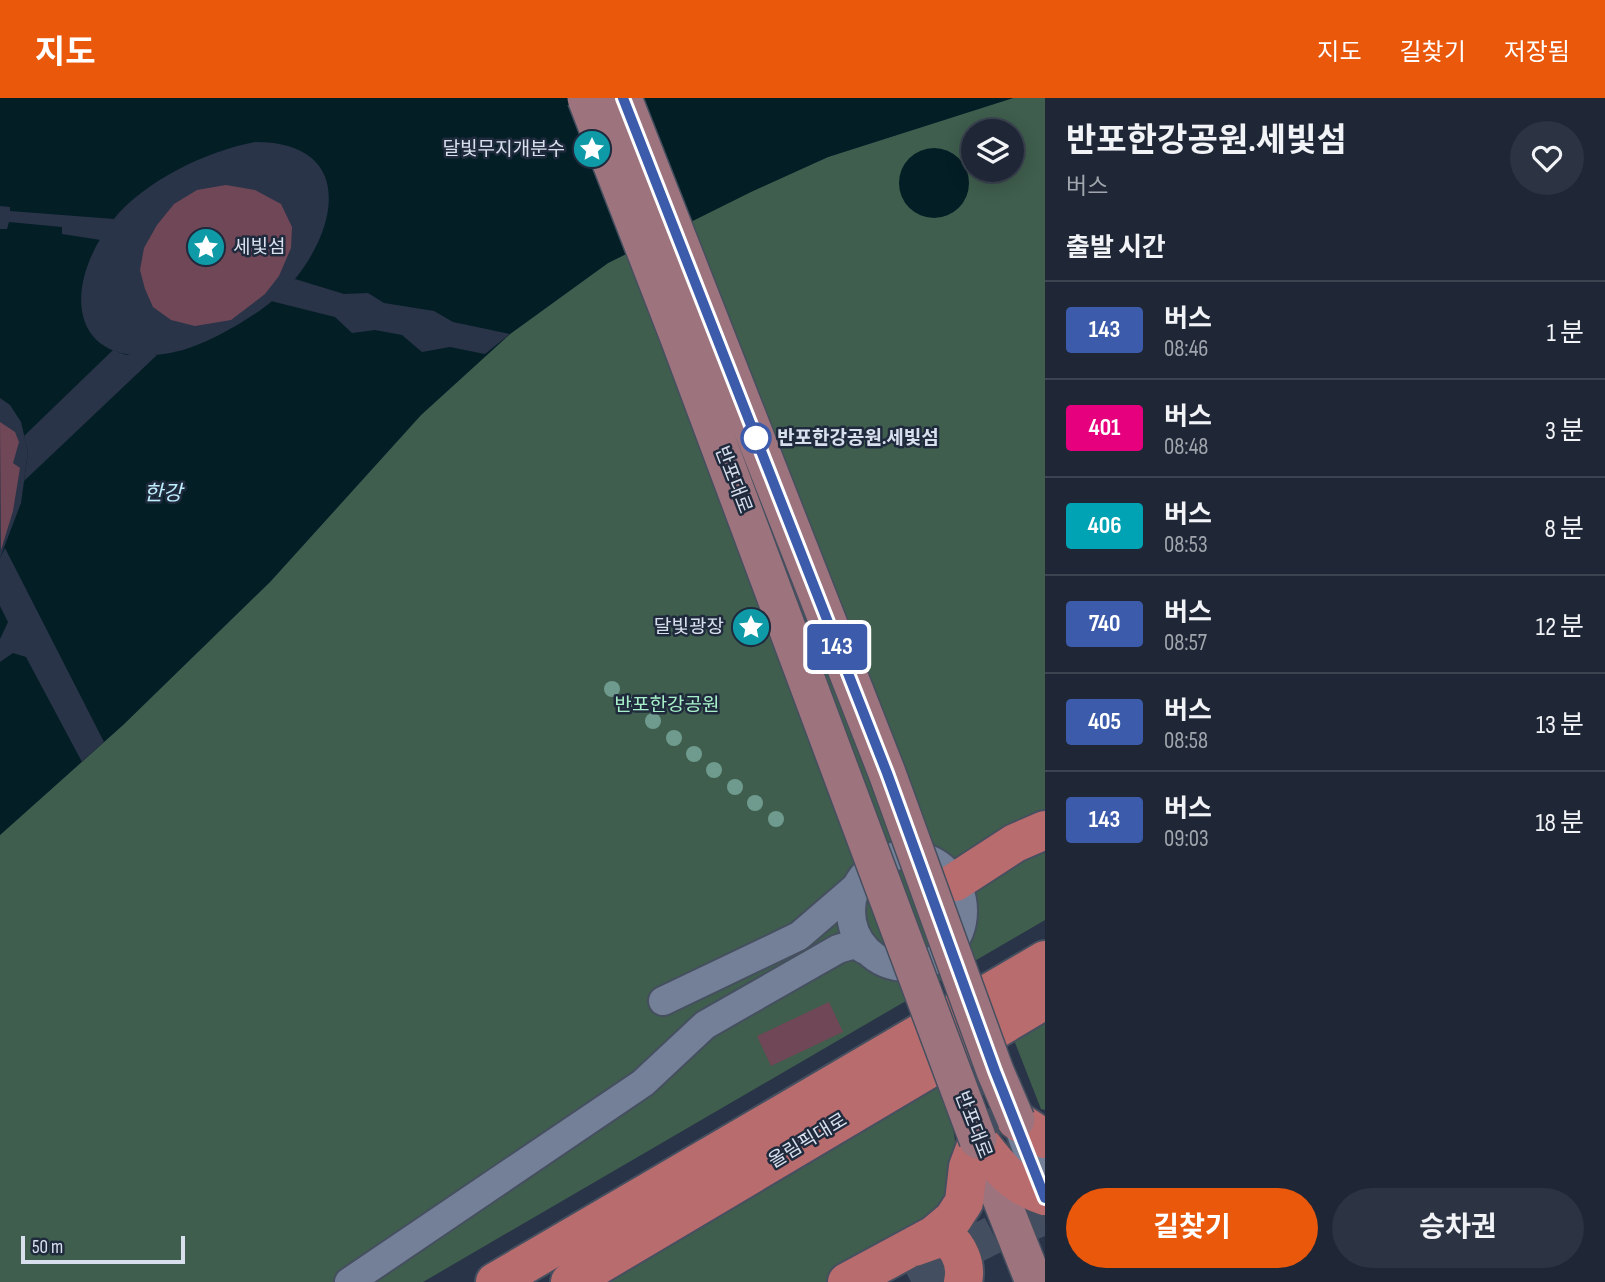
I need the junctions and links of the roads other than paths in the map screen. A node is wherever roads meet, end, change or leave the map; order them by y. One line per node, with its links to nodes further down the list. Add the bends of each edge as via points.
1 (586, 98): 10 (main road, 반포대로, bridge)
2 (623, 98): 9 (main road, 반포대로, bridge, via 882,760 995,1071)
3 (1045, 830): 4 (highway, via 1015,843)
4 (955, 882): 5 (street, via 931,861 901,855 878,862); 6 (street, via 962,897 962,921 954,943 943,955 913,968 895,967)
5 (857, 886): 6 (street, via 851,908 854,930); 8 (street, via 799,936)
6 (865, 950): 14 (street, via 855,944 838,949 705,1025 643,1083)
7 (1037, 978): 12 (highway, 올림픽대로, via 810,1140); 15 (highway)
8 (663, 1001)
9 (1030, 1129): 11 (street, 반포대로)
10 (978, 1140): 11 (highway, via 1005,1176); 13 (highway, via 968,1167 964,1202); 20 (main road, 반포대로)
11 (1045, 1196)
12 (660, 1228): 16 (highway); 17 (highway, 올림픽대로)
13 (906, 1270): 18 (highway); 19 (highway, via 945,1236 961,1258)
14 (349, 1282)
15 (495, 1282)
16 (543, 1282)
17 (570, 1282)
18 (847, 1282)
19 (963, 1282)
20 (1034, 1282)

